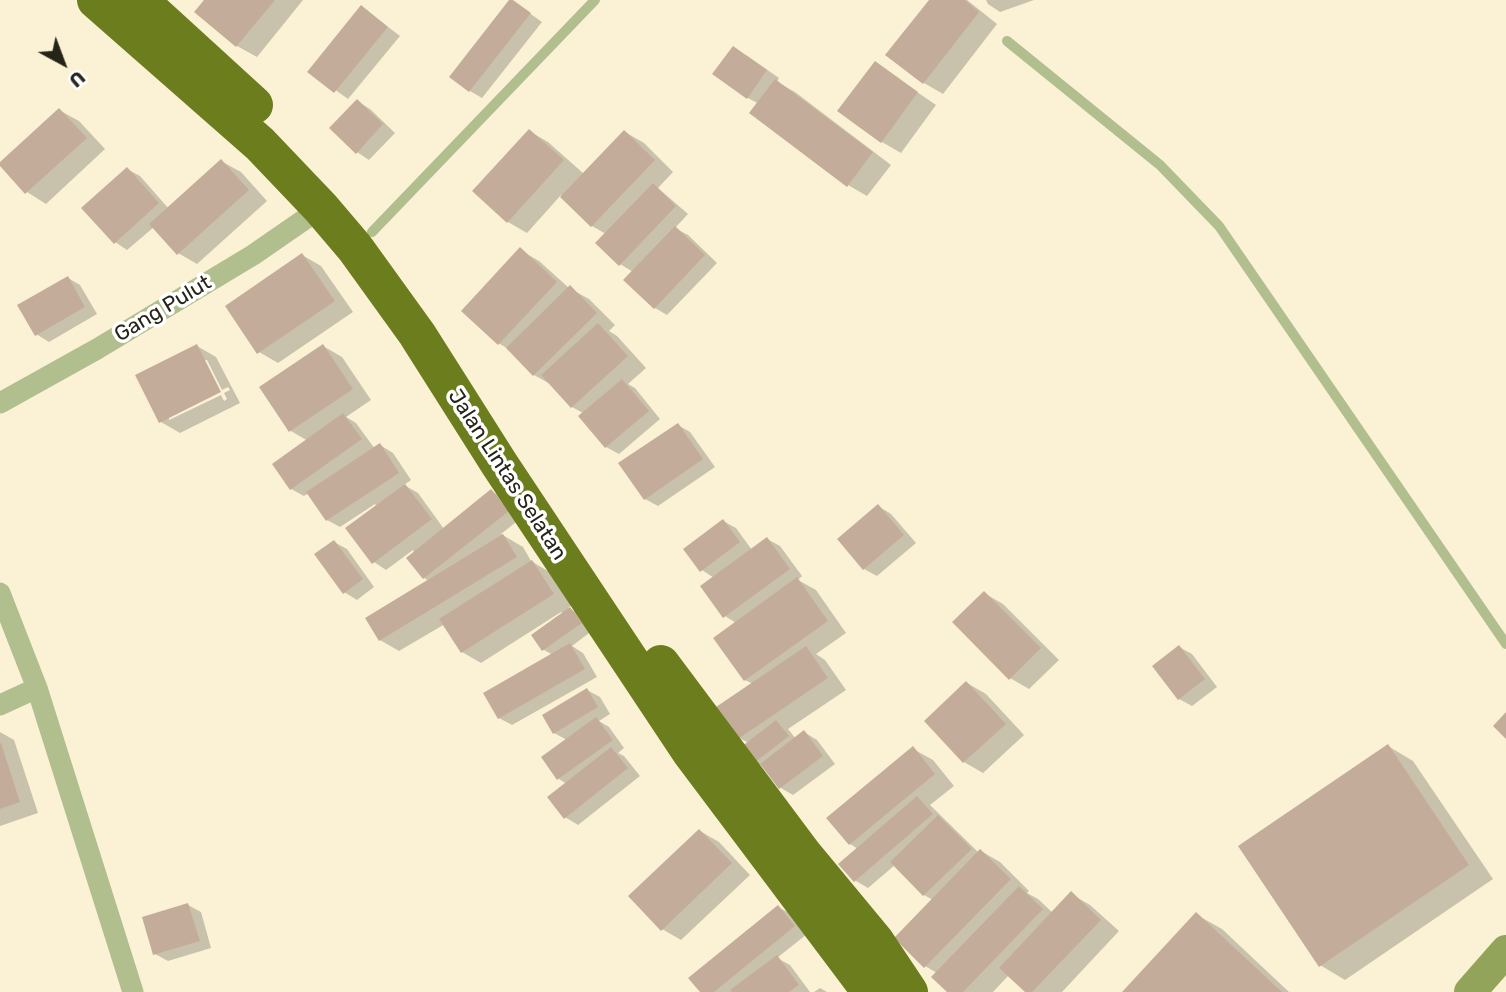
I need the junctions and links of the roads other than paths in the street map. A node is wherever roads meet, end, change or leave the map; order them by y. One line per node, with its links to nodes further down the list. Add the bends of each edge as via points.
1 (96, 0): 3 (highway, Jalan Lintas Selatan)
2 (595, 0): 6 (lane)
3 (142, 15): 5 (highway, Jalan Lintas Selatan); 6 (highway, Jalan Lintas Selatan, via 275,124 338,188)
4 (1007, 41): 9 (lane, via 1160,165 1219,226)
5 (321, 208): 7 (street, Gang Pulut, via 231,268); 10 (highway, Jalan Lintas Selatan, via 417,334)
6 (372, 232): 10 (highway, Jalan Lintas Selatan, via 433,318)
7 (0, 403)
8 (0, 593): 11 (street)
9 (1506, 645)
10 (648, 668): 15 (highway, Jalan Lintas Selatan, via 690,751); 16 (highway, Jalan Lintas Selatan, via 875,941)
11 (37, 688): 12 (street); 14 (street)
12 (0, 705)
13 (1506, 951): 17 (street)
14 (133, 992)
15 (871, 992)
16 (909, 992)
17 (1470, 992)

